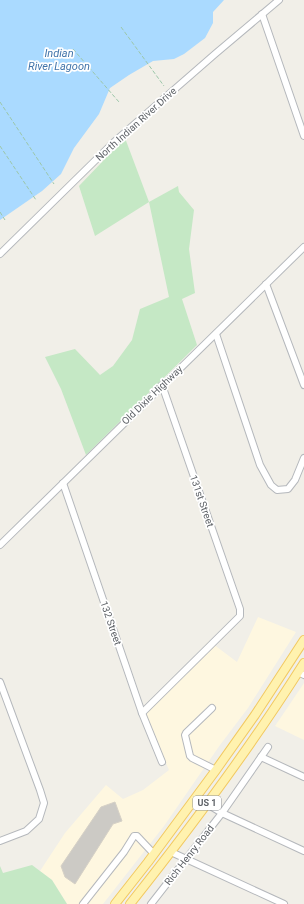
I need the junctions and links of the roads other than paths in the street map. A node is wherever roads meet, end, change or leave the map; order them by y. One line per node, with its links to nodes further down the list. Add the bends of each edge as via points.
1 (279, 0): 2 (street, North Indian River Drive)
2 (262, 14): 3 (street); 5 (street, North Indian River Drive, via 114,142)
3 (304, 136)
4 (304, 247): 6 (street, Old Dixie Highway)
5 (0, 254)
6 (266, 284): 7 (street, Old Dixie Highway); 9 (street)
7 (216, 334): 8 (street, Old Dixie Highway); 10 (street, via 260,465 271,485 277,490 288,488 295,480)
8 (162, 385): 11 (street, Old Dixie Highway); 18 (street, 131st Street, via 240,609 240,616)
9 (304, 385)
10 (304, 458)
11 (63, 483): 12 (street, Old Dixie Highway); 18 (street, 132 Street)
12 (0, 545)
13 (304, 640): 22 (main road, US 1)
14 (304, 663): 15 (main road, US 1)
15 (301, 673): 24 (main road, US 1)
16 (0, 682): 26 (street, via 44,803 39,819 26,831)
17 (212, 708): 22 (street, via 185,735 190,756)
18 (142, 713): 21 (street, 132 Street)
19 (268, 747): 20 (street, Rich Henry Road)
20 (261, 757): 23 (street); 25 (street, Rich Henry Road)
21 (162, 762)
22 (216, 770): 29 (main road, US 1)
23 (304, 777)
24 (207, 804): 25 (street); 28 (main road, US 1)
25 (222, 812): 27 (street); 30 (street, Rich Henry Road)
26 (0, 841)
27 (304, 851)
28 (171, 852): 30 (street); 33 (main road, US 1)
29 (154, 854): 31 (street, via 137,836 134,836); 32 (main road, US 1)
30 (186, 860): 34 (street, Rich Henry Road); 35 (street)
31 (83, 904)
32 (115, 904)
33 (130, 904)
34 (151, 904)
35 (284, 904)

